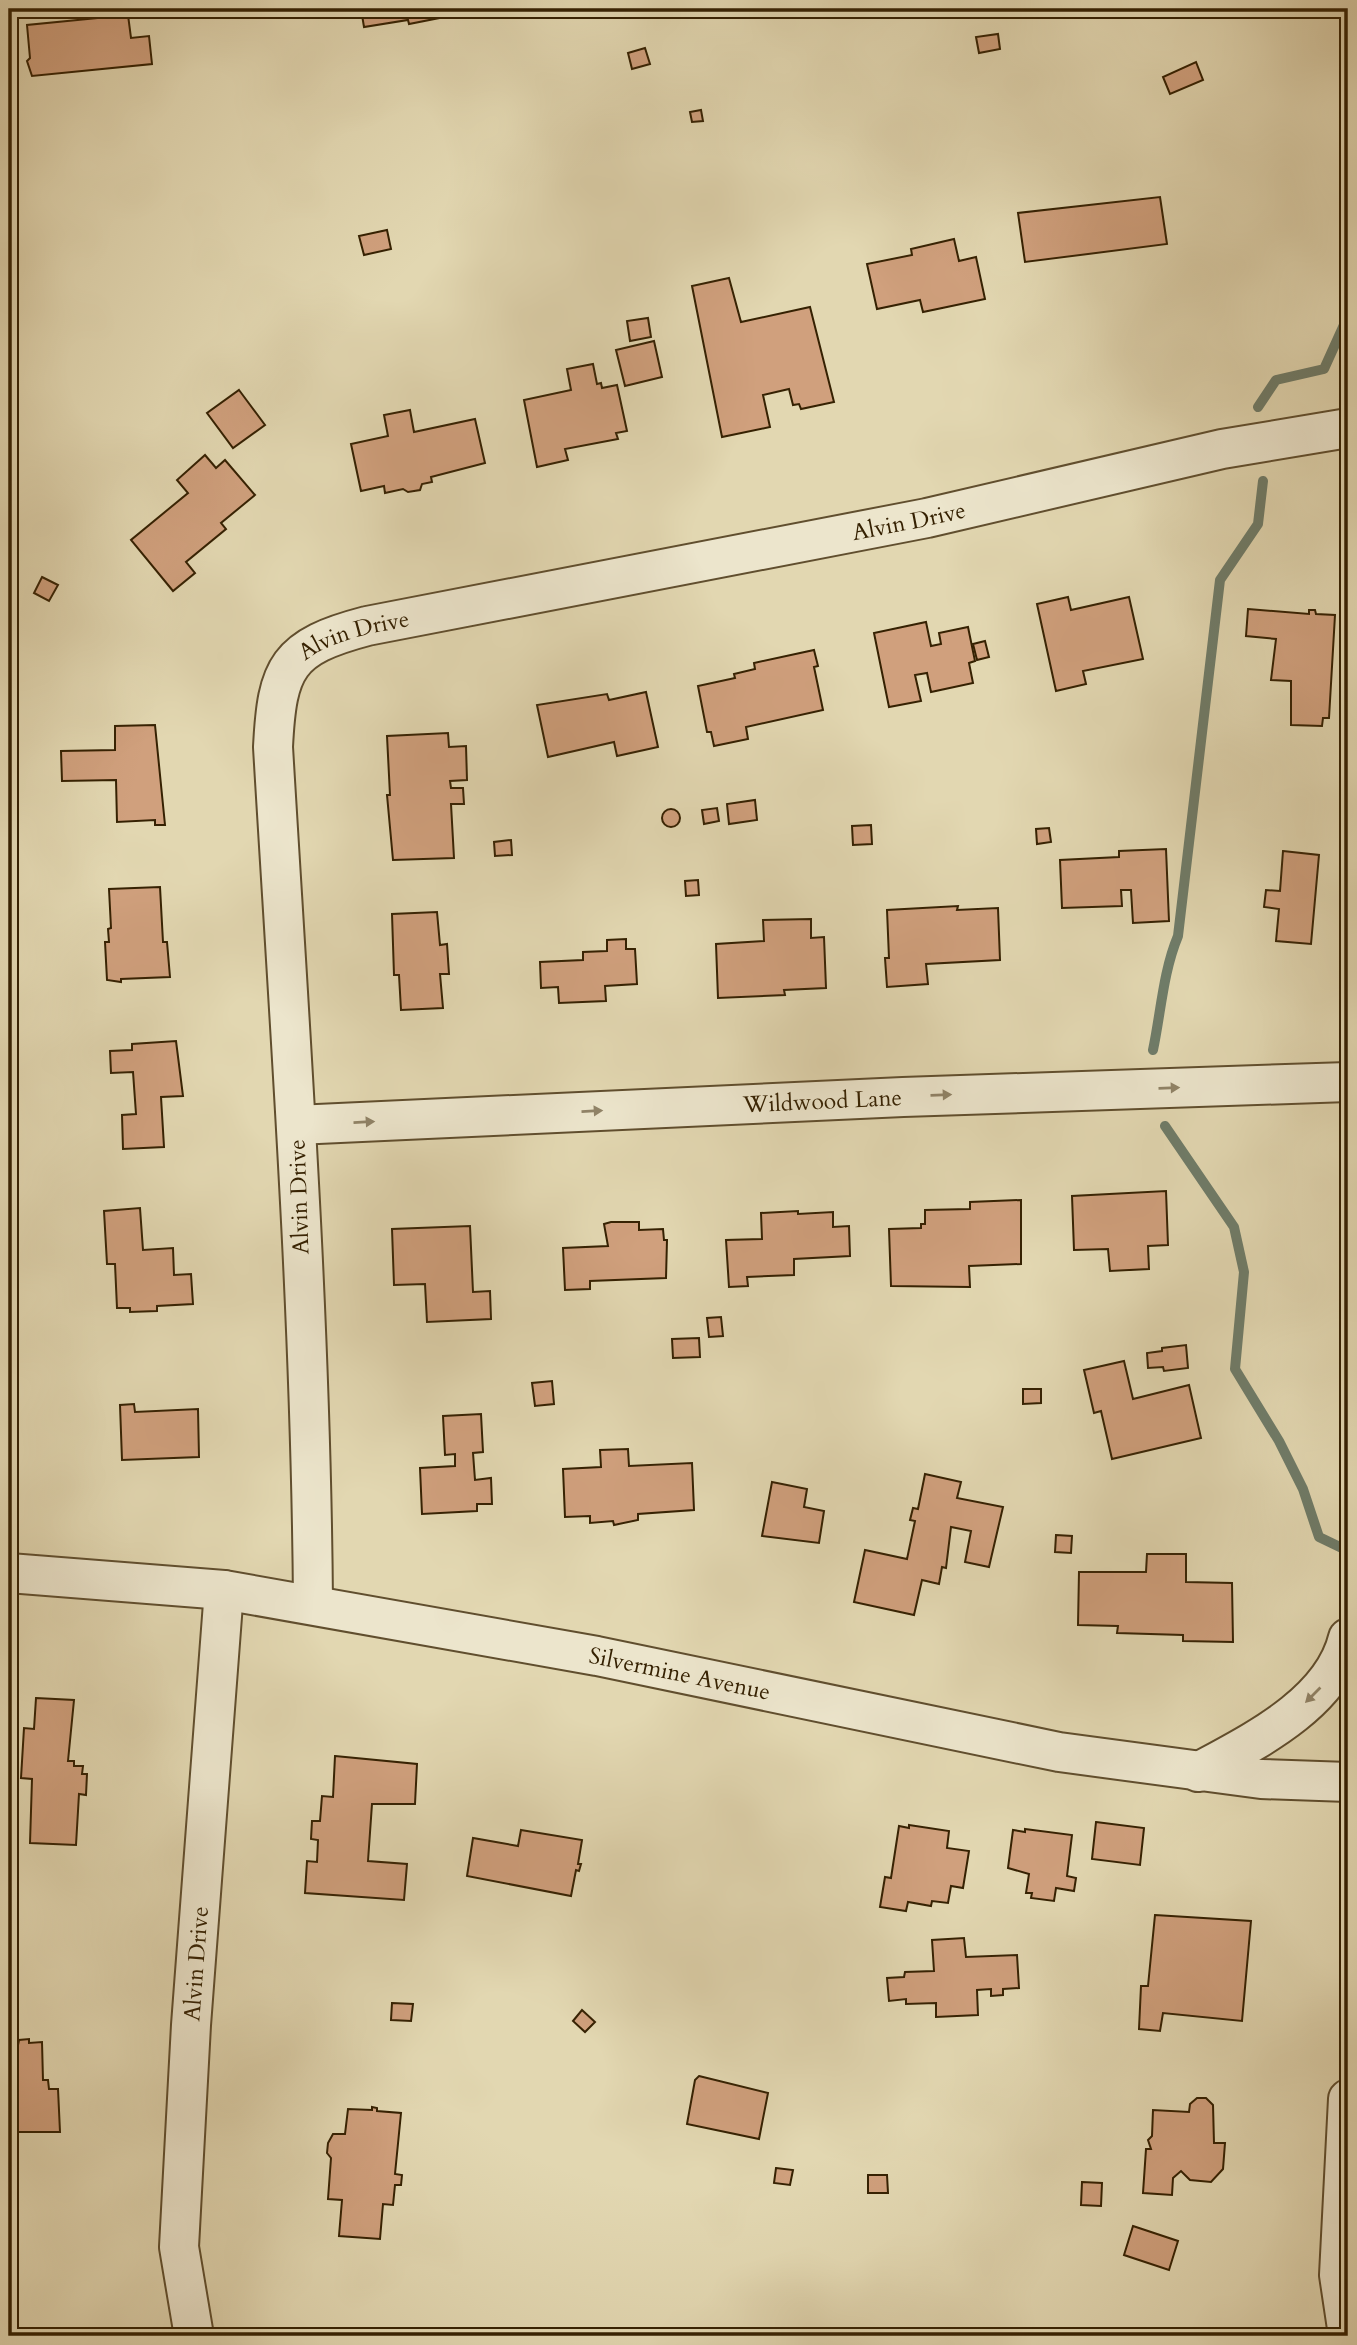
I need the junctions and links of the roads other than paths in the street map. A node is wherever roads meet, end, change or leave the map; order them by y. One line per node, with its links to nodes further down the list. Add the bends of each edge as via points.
1 (1348, 428): 3 (street, Alvin Drive, via 1222,449 927,518 367,626 309,646 281,680 274,710)
2 (1348, 1082): 3 (street, Wildwood Lane, one-way to 2)
3 (296, 1125): 6 (street, Alvin Drive)
4 (9, 1573): 5 (street, Silvermine Avenue)
5 (224, 1590): 6 (street, Silvermine Avenue); 12 (street, Alvin Drive, via 179,2247)
6 (313, 1604): 8 (street, Silvermine Avenue, via 676,1671 997,1740)
7 (1348, 1638): 8 (street, one-way to 8, via 1329,1678 1308,1700 1237,1751)
8 (1198, 1772): 9 (street, Silvermine Avenue)
9 (1348, 1782)
10 (1348, 2099): 11 (street, via 1339,2275)
11 (1348, 2335)
12 (194, 2336)

